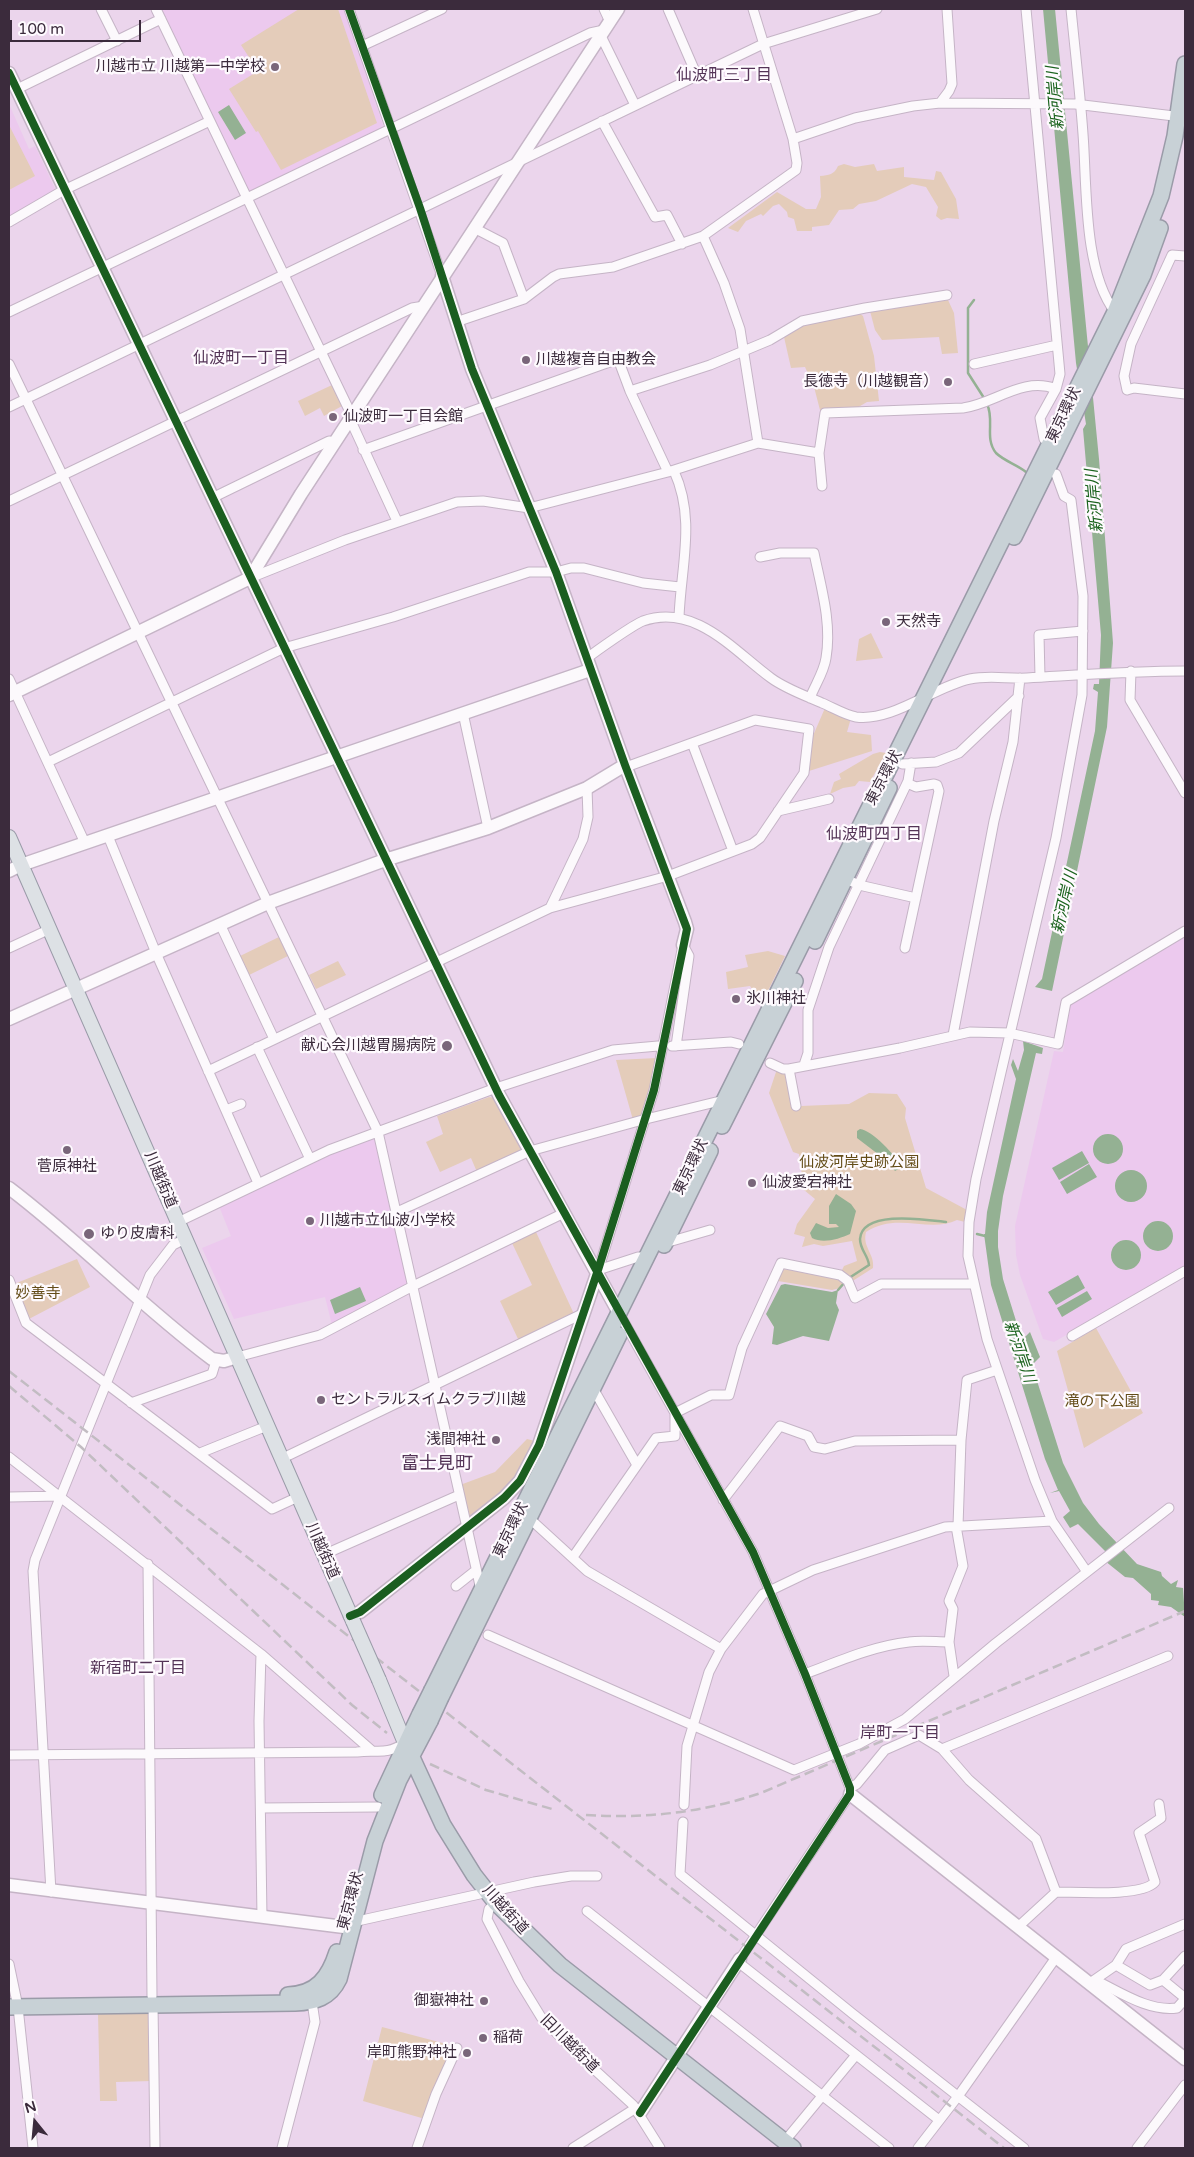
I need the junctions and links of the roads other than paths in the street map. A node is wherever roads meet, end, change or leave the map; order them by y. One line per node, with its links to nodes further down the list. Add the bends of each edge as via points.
1 (101, 9): 15 (street)
2 (156, 9): 13 (street)
3 (350, 9): 17 (street)
4 (442, 9): 17 (street)
5 (604, 9): 14 (street)
6 (618, 9): 14 (street)
7 (668, 9): 20 (street)
8 (753, 9): 16 (street)
9 (946, 9): 22 (street, via 952,84)
10 (1026, 9): 23 (street)
11 (1071, 9): 24 (street)
12 (872, 10): 16 (street)
13 (161, 19): 15 (street); 27 (street)
14 (605, 29): 25 (street); 29 (street, via 590,33); 31 (street)
15 (117, 41): 21 (street)
16 (763, 44): 20 (street); 30 (street)
17 (362, 46): 29 (street)
18 (1185, 64): 26 (highway, 東京環状)
19 (9, 73): 21 (street)
20 (698, 76): 25 (street)
21 (17, 89): 32 (street)
22 (940, 103): 23 (street); 30 (street, via 855,118)
23 (1036, 103): 24 (street); 50 (street)
24 (1078, 104): 26 (street); 47 (street, via 1090,242 1108,302)
25 (635, 105): 28 (street)
26 (1183, 120): 47 (highway, 東京環状, via 1161,196); 92 (highway, 東京環状, via 1161,227 1144,275 1060,446)
27 (210, 121): 32 (street); 33 (street)
28 (602, 121): 31 (street); 38 (street, via 655,217 667,215)
29 (391, 127): 33 (street); 34 (street)
30 (793, 139): 37 (street, via 796,170)
31 (520, 161): 34 (street); 36 (street)
32 (64, 190): 35 (street); 40 (street)
33 (247, 198): 40 (street); 41 (street)
34 (420, 208): 41 (street); 42 (street)
35 (9, 222)
36 (474, 228): 42 (street); 44 (street, via 503,243)
37 (703, 236): 38 (street); 51 (street, via 724,283)
38 (682, 244): 44 (street, via 613,267 553,277)
39 (1185, 256): 57 (street, via 1172,255 1131,344 1124,376 1127,390)
40 (102, 268): 46 (street); 49 (street)
41 (283, 274): 49 (street); 52 (street)
42 (442, 276): 45 (street); 48 (street)
43 (947, 295): 51 (street, via 802,321)
44 (524, 299): 48 (street)
45 (424, 306): 52 (street, via 412,308); 61 (street)
46 (9, 312)
47 (1115, 312): 92 (highway, 東京環状, via 1058,424)
48 (456, 322): 59 (street)
49 (139, 344): 58 (street); 62 (street)
50 (1057, 345): 54 (street); 55 (street, via 1060,374)
51 (745, 350): 56 (street); 65 (street)
52 (320, 351): 61 (street); 62 (street)
53 (9, 364): 58 (street)
54 (974, 364)
55 (1056, 388): 63 (street, via 1040,418); 67 (street, via 1042,384 1027,387 1001,394 974,407 825,413)
56 (630, 391): 59 (street, via 618,359); 68 (street)
57 (1185, 394)
58 (25, 399): 60 (street); 69 (street)
59 (486, 406): 66 (street); 74 (street)
60 (9, 407)
61 (351, 418): 64 (street); 66 (street)
62 (174, 421): 69 (street); 72 (street)
63 (1044, 438)
64 (335, 442): 72 (street, via 329,441); 78 (street)
65 (758, 443): 67 (street); 68 (street)
66 (363, 450): 75 (street)
67 (819, 453): 71 (street)
68 (671, 472): 74 (street); 79 (street, via 684,496 688,524)
69 (64, 474): 73 (street); 81 (street)
70 (1056, 474): 82 (street, via 1064,496 1071,499)
71 (822, 486)
72 (212, 498): 78 (street)
73 (9, 501)
74 (529, 508): 75 (street, via 483,501 457,502); 77 (street)
75 (397, 521): 78 (street)
76 (760, 557): 94 (street, via 780,553 814,553 827,611 827,634 826,658)
77 (556, 572): 79 (street, via 584,568 643,583); 83 (street, via 529,572); 84 (street)
78 (250, 578): 81 (street); 83 (street)
79 (680, 587): 80 (street)
80 (679, 617): 84 (street, via 642,621); 94 (street, via 707,628 778,682)
81 (138, 631): 91 (street); 95 (street)
82 (1084, 631): 87 (street); 88 (street, via 1039,635)
83 (284, 648): 95 (street); 98 (street)
84 (588, 664): 96 (street); 101 (street)
85 (1130, 671): 86 (street); 87 (street); 104 (street, via 1130,700)
86 (1185, 672)
87 (1084, 674): 88 (street); 131 (street, via 1056,838)
88 (1040, 677): 89 (street)
89 (1020, 678): 92 (street, via 975,678); 93 (street)
90 (9, 679): 91 (street)
91 (12, 693): 99 (street)
92 (931, 693): 94 (street, via 872,716 856,717); 100 (highway, 東京環状); 142 (highway, 東京環状)
93 (1019, 696): 100 (street, via 958,753 936,762); 132 (street, via 1013,742)
94 (810, 698)
95 (173, 702): 99 (street); 105 (street)
96 (463, 713): 98 (street); 108 (street)
97 (692, 743): 101 (street); 107 (street, via 755,720 810,729 804,773); 112 (street)
98 (337, 757): 105 (street); 113 (street)
99 (48, 762): 111 (street)
100 (906, 764): 102 (street); 116 (highway, 東京環状)
101 (625, 766): 103 (street); 115 (street)
102 (907, 784): 116 (street); 117 (street, via 916,787 934,784 939,787)
103 (588, 788): 108 (street); 119 (street, via 588,817 583,839)
104 (1185, 792)
105 (218, 797): 109 (street); 118 (street)
106 (829, 799): 107 (street)
107 (778, 811): 112 (street, via 760,838)
108 (488, 828): 113 (street)
109 (108, 836): 111 (street); 126 (street)
110 (9, 837): 114 (main road, 川越街道)
111 (85, 843): 114 (street)
112 (733, 851): 115 (street)
113 (385, 860): 118 (street); 127 (street)
114 (15, 868): 121 (main road, 川越街道)
115 (668, 876): 119 (street); 123 (street, via 687,929)
116 (853, 882): 117 (street); 138 (street, via 808,1010 808,1053); 157 (highway, 東京環状)
117 (916, 898): 125 (street)
118 (268, 903): 120 (street); 129 (street)
119 (550, 908): 127 (street)
120 (220, 924): 126 (street); 133 (street)
121 (50, 929): 124 (street); 128 (main road, 川越街道)
122 (1185, 931): 131 (street, via 1066,1002 1058,1044)
123 (684, 946): 134 (street, via 689,956 673,1046); 146 (street)
124 (9, 948)
125 (905, 948)
126 (156, 953): 128 (street); 140 (street)
127 (434, 962): 129 (street); 141 (street)
128 (76, 988): 130 (street); 154 (main road, 川越街道)
129 (323, 1016): 133 (street); 147 (street)
130 (9, 1019)
131 (1009, 1033): 132 (street, via 986,1031); 162 (street, via 969,1222 968,1256)
132 (952, 1035): 138 (street)
133 (274, 1039): 136 (street)
134 (739, 1044)
135 (658, 1046): 141 (street, via 613,1050)
136 (257, 1047): 140 (street); 149 (street)
137 (770, 1063): 139 (street)
138 (804, 1065): 139 (street)
139 (789, 1069): 144 (street)
140 (208, 1070): 145 (street)
141 (496, 1088): 147 (street); 148 (street)
142 (724, 1100): 146 (street); 158 (highway, 東京環状)
143 (241, 1104): 145 (street)
144 (796, 1106)
145 (226, 1110): 150 (street)
146 (646, 1119): 148 (street); 160 (street)
147 (378, 1132): 149 (street); 152 (street)
148 (530, 1151): 152 (street); 153 (street)
149 (310, 1159): 150 (street)
150 (258, 1183): 154 (street)
151 (9, 1188): 164 (street, via 44,1214)
152 (397, 1212): 163 (street)
153 (564, 1213): 160 (street); 163 (street)
154 (178, 1222): 156 (main road, 川越街道)
155 (710, 1230): 157 (street)
156 (186, 1239): 164 (street, via 173,1246 162,1258 150,1275); 168 (main road, 川越街道)
157 (664, 1244): 166 (highway, 東京環状)
158 (646, 1257): 160 (street); 166 (highway, 東京環状)
159 (1185, 1271): 167 (street)
160 (598, 1272): 165 (street); 166 (street)
161 (9, 1280): 171 (street, via 26,1323)
162 (973, 1284): 170 (street); 175 (street, via 881,1284 853,1302 848,1281 840,1275 781,1263 742,1348 729,1395 711,1395)
163 (412, 1286): 168 (street, via 320,1335); 172 (street)
164 (140, 1299): 169 (street); 171 (street)
165 (584, 1313): 172 (street); 191 (street, via 539,1445 525,1473 504,1498)
166 (622, 1318): 173 (highway, 東京環状); 175 (street); 199 (highway, 東京環状)
167 (1072, 1336)
168 (237, 1357): 169 (street); 176 (main road, 川越街道)
169 (216, 1361): 174 (street, via 212,1374)
170 (997, 1370): 177 (street, via 967,1380); 189 (street)
171 (107, 1384): 174 (street); 183 (street)
172 (434, 1385): 180 (street); 182 (street)
173 (594, 1390): 181 (street); 188 (highway, 東京環状)
174 (131, 1403): 178 (street)
175 (675, 1413): 181 (street, via 675,1436 656,1438); 186 (street)
176 (267, 1426): 178 (street); 180 (main road, 川越街道)
177 (960, 1440): 186 (street, via 855,1441 825,1449 814,1447 804,1433 780,1426); 190 (street)
178 (200, 1453): 185 (street, via 272,1509)
179 (9, 1457): 183 (street)
180 (281, 1459): 185 (main road, 川越街道)
181 (637, 1465): 193 (street)
182 (459, 1495): 191 (street); 192 (street)
183 (60, 1496): 184 (street); 194 (street); 217 (street, via 33,1571)
184 (9, 1497)
185 (298, 1497): 192 (main road, 川越街道)
186 (723, 1500): 198 (street)
187 (1169, 1508): 196 (street)
188 (530, 1518): 193 (street); 208 (highway, 東京環状)
189 (1052, 1521): 190 (street); 196 (street)
190 (957, 1526): 198 (street, via 945,1527 813,1570); 202 (street, via 963,1566 949,1600 953,1610)
191 (466, 1528): 195 (street); 200 (street)
192 (323, 1554): 200 (main road, 川越街道)
193 (573, 1557): 203 (street, via 607,1583)
194 (148, 1564): 204 (street); 214 (street)
195 (476, 1571): 197 (street); 199 (street)
196 (1087, 1572): 207 (street)
197 (456, 1586)
198 (769, 1590): 203 (street); 206 (street)
199 (481, 1592): 208 (highway, 東京環状)
200 (351, 1618): 210 (main road, 川越街道, bridge)
201 (488, 1635): 209 (street)
202 (948, 1642): 206 (street, via 886,1646); 207 (street)
203 (721, 1649): 209 (street, via 709,1672)
204 (261, 1654): 212 (street); 213 (street)
205 (1168, 1656): 211 (street)
206 (805, 1674): 215 (street)
207 (954, 1676): 215 (street, via 889,1729)
208 (437, 1694): 210 (highway, 東京環状, bridge)
209 (693, 1727): 215 (street, via 794,1770); 222 (street, via 687,1746)
210 (408, 1749): 212 (street, via 384,1753); 218 (highway, 東京環状); 219 (highway, 川越街道); 223 (highway, 東京環状)
211 (942, 1749): 220 (street, via 919,1735 914,1736 885,1750); 229 (street, via 969,1780 1036,1839)
212 (371, 1750): 213 (street)
213 (260, 1753): 214 (street); 224 (street)
214 (151, 1754): 217 (street); 231 (street)
215 (835, 1754): 220 (street)
216 (9, 1755): 217 (street)
217 (43, 1755): 228 (street)
218 (395, 1791): 219 (highway, via 413,1784); 234 (highway, 東京環状)
219 (426, 1791): 230 (highway, 川越街道, via 453,1842)
220 (850, 1791): 236 (street); 237 (street)
221 (1159, 1804): 229 (street, via 1161,1818 1139,1833 1154,1882 1152,1885 1135,1891)
222 (684, 1805)
223 (378, 1807): 224 (street); 234 (highway, 東京環状)
224 (260, 1808): 233 (street)
225 (683, 1822): 237 (street, via 680,1874)
226 (597, 1876): 230 (street, via 571,1876)
227 (9, 1885): 228 (street)
228 (51, 1892): 231 (street)
229 (1056, 1892): 236 (street)
230 (491, 1897): 234 (street); 252 (highway, 川越街道, via 560,1965); 257 (street, 旧川越街道, via 487,1919 541,2017)
231 (152, 1904): 233 (street); 246 (street)
232 (587, 1911): 249 (street)
233 (262, 1917): 234 (street)
234 (349, 1924): 246 (highway, 東京環状, via 330,1973 310,1991 292,1995); 248 (highway, 東京環状, via 336,1987)
235 (1185, 1924): 242 (street, via 1126,1949)
236 (1019, 1926): 238 (street)
237 (755, 1936): 240 (street); 256 (street)
238 (1057, 1956): 244 (street); 256 (street)
239 (1185, 1956): 243 (street)
240 (739, 1961): 249 (street); 251 (street)
241 (9, 1964): 247 (street)
242 (1116, 1965): 243 (street, via 1150,1985); 244 (street)
243 (1163, 1980): 245 (street)
244 (1093, 1982): 245 (street, via 1166,2010 1177,2008); 253 (street)
245 (1185, 1998)
246 (153, 2000): 247 (highway, 東京環状); 248 (highway, 東京環状); 261 (street)
247 (13, 2002): 260 (street)
248 (312, 2002): 262 (street, via 315,2022)
249 (709, 2009): 252 (street); 255 (street)
250 (457, 2048): 263 (street)
251 (856, 2055): 255 (street); 258 (street)
252 (677, 2058): 257 (street); 259 (highway, 川越街道)
253 (1185, 2059)
254 (1185, 2085): 269 (street)
255 (821, 2096): 259 (street); 266 (street)
256 (959, 2096): 258 (street); 268 (street)
257 (638, 2110): 264 (street); 265 (street, 旧川越街道)
258 (939, 2120): 267 (street)
259 (788, 2145)
260 (33, 2148)
261 (155, 2148)
262 (282, 2148)
263 (417, 2148)
264 (574, 2148)
265 (660, 2148)
266 (888, 2148)
267 (918, 2148)
268 (1024, 2148)
269 (1138, 2148)

